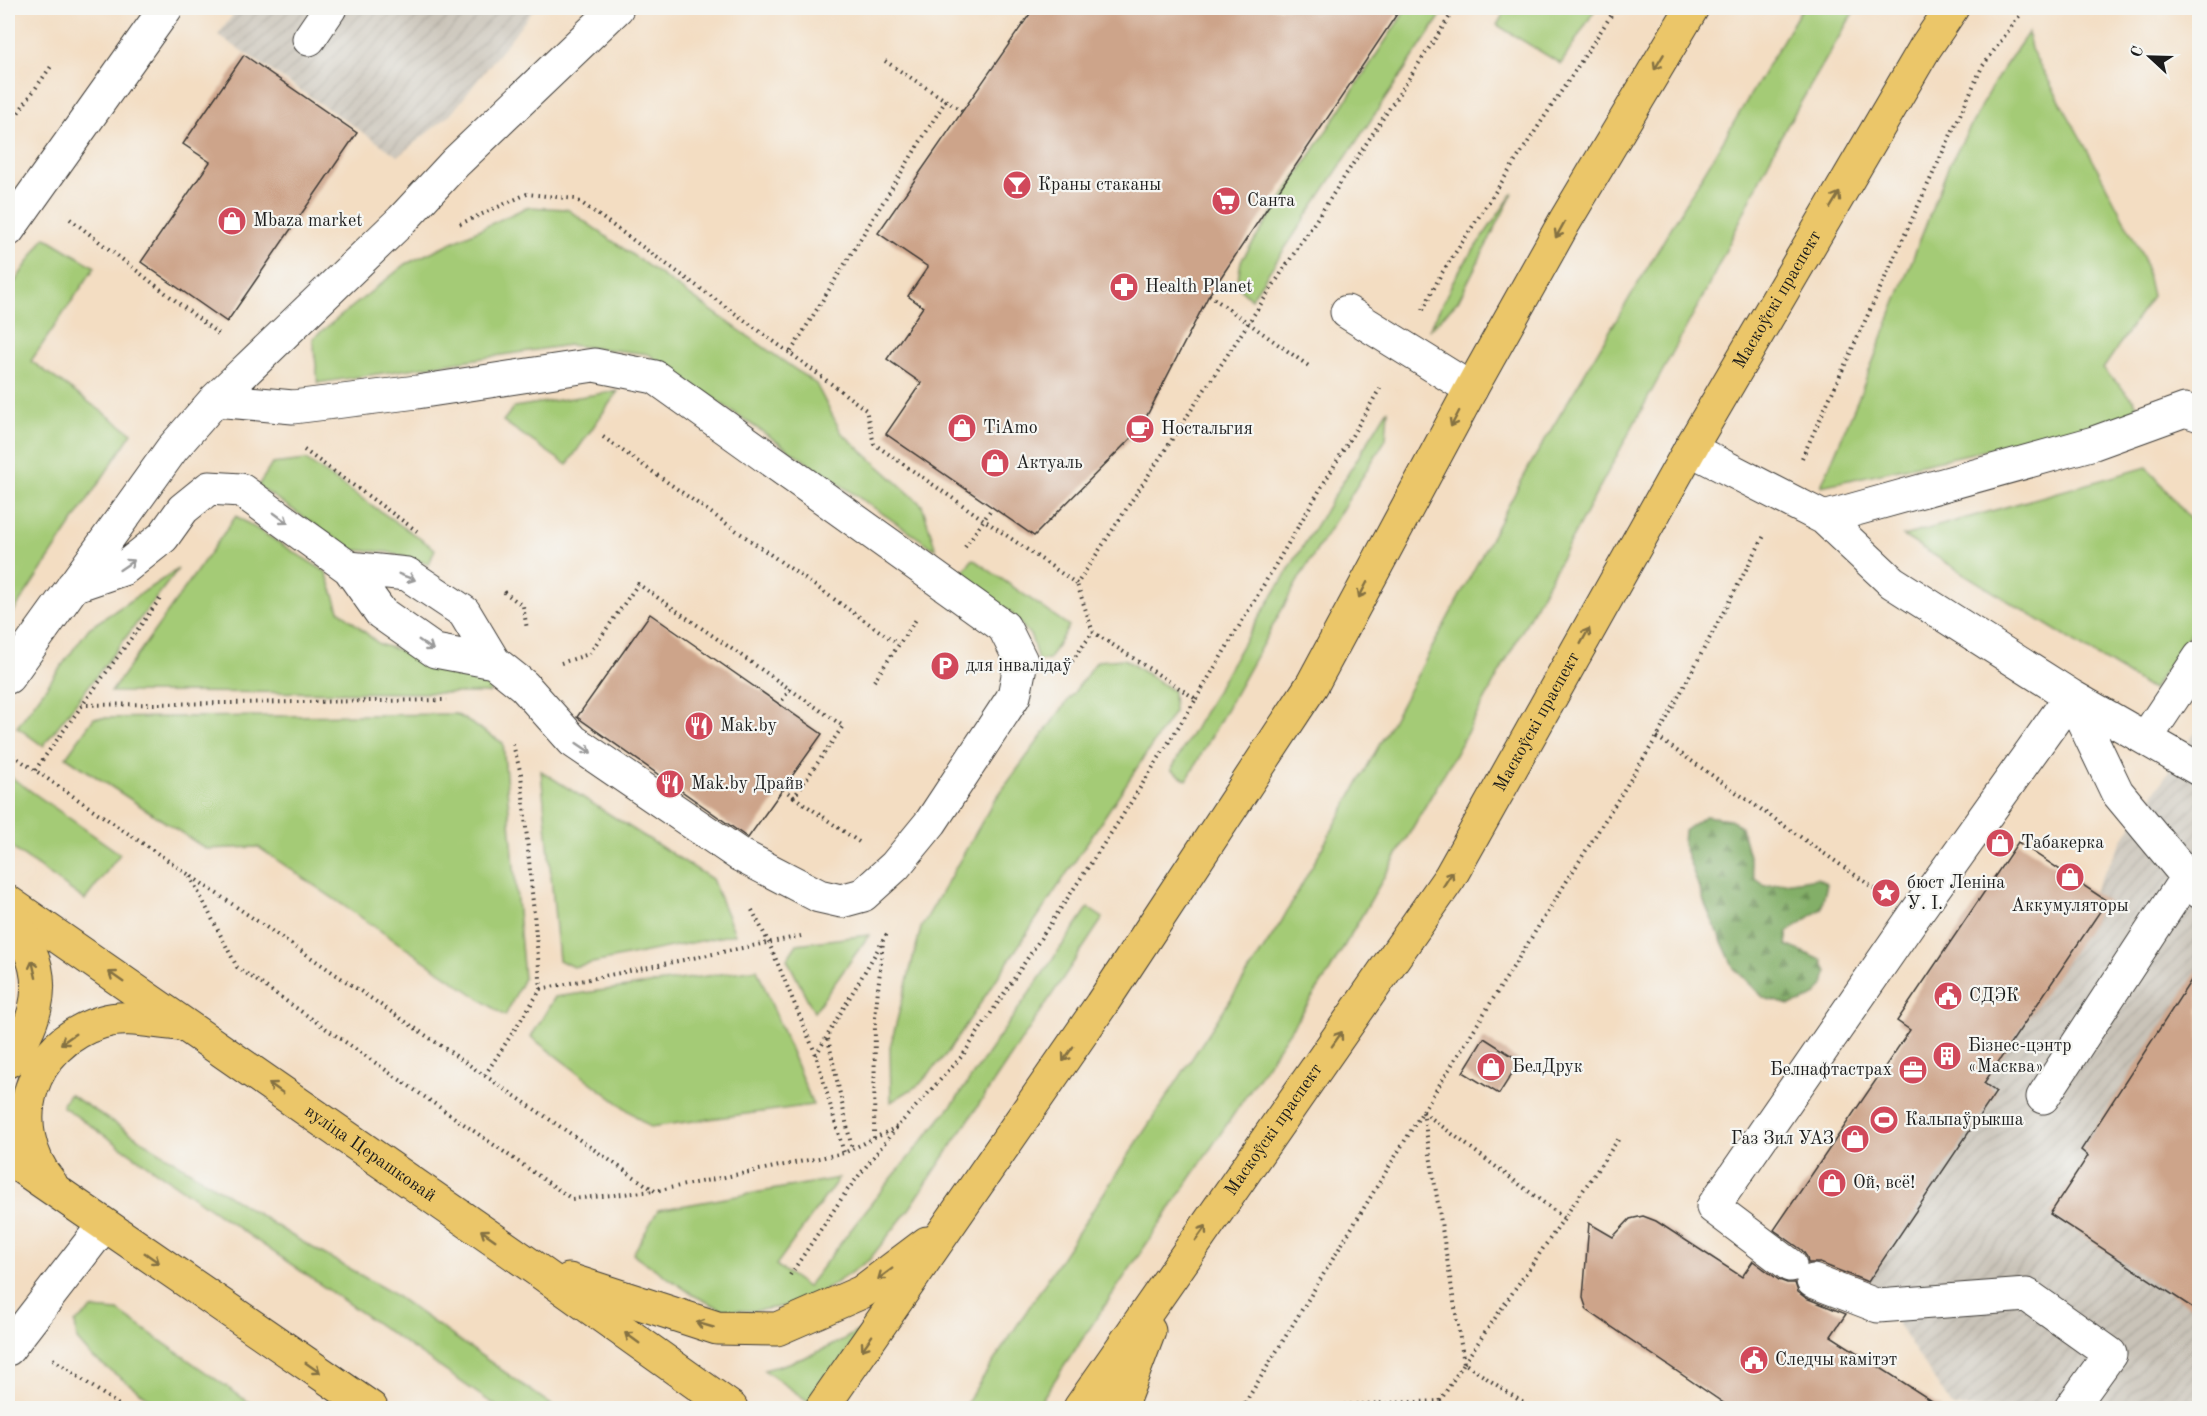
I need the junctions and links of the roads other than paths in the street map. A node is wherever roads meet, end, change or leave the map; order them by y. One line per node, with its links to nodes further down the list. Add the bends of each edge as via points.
1 (166, 8): 9 (lane)
2 (330, 8): 7 (lane)
3 (617, 8): 12 (lane, via 454,162 402,220)
4 (1923, 8): 8 (main road)
5 (1952, 8): 8 (main road, Маскоўскі праспект)
6 (1690, 9): 11 (main road, one-way to 11)
7 (309, 39)
8 (1925, 48): 14 (main road, Маскоўскі праспект, one-way to 8)
9 (8, 230)
10 (1347, 312): 11 (lane)
11 (1471, 389): 32 (main road, one-way to 32, via 1312,685 1101,1005)
12 (215, 400): 17 (lane, via 172,449); 19 (lane, one-way to 12, via 524,686 573,741 740,855 819,896 842,901 863,895 879,881 931,822 1014,696 1021,661 1004,627 655,377 594,365 293,406)
13 (2199, 415): 15 (lane, via 2184,410 2094,442)
14 (1690, 449): 15 (lane); 34 (main road, Маскоўскі праспект, one-way to 14, via 1450,877)
15 (1824, 518): 21 (lane, via 1892,582)
16 (349, 568): 17 (lane, one-way to 16, via 123,568 163,537 183,509 209,488 242,490); 19 (lane, one-way to 19, via 381,613 435,651); 19 (lane, one-way to 19, via 407,574 464,612)
17 (73, 586): 20 (lane)
18 (2199, 657): 22 (lane)
19 (494, 662)
20 (8, 677)
21 (2071, 696): 22 (lane); 24 (lane, via 2117,792); 41 (lane, via 1713,1207 1802,1273 1878,1306 2027,1295 2110,1354)
22 (2146, 738): 23 (lane)
23 (2199, 770)
24 (2193, 885): 28 (lane)
25 (8, 903): 26 (main road, вуліца Церашковай, one-way to 25); 27 (main road, one-way to 25, via 32,1022 38,999 30,951)
26 (184, 1024): 30 (main road, one-way to 30, via 104,1021 81,1029 60,1044 43,1064 31,1089 27,1117 30,1145 41,1171); 33 (main road, вуліца Церашковай, one-way to 26)
27 (8, 1061)
28 (2043, 1097)
29 (8, 1158): 30 (main road)
30 (59, 1194): 31 (main road)
31 (104, 1225): 35 (lane); 36 (main road, one-way to 36)
32 (949, 1226): 33 (main road, one-way to 33, via 862,1292 777,1329 717,1328); 38 (main road, one-way to 38)
33 (536, 1269): 37 (main road, вуліца Церашковай, one-way to 33)
34 (1167, 1281): 39 (main road, Маскоўскі праспект); 40 (main road)
35 (13, 1342)
36 (371, 1408)
37 (731, 1408)
38 (822, 1408)
39 (1080, 1408)
40 (1120, 1408)
41 (2071, 1408)

